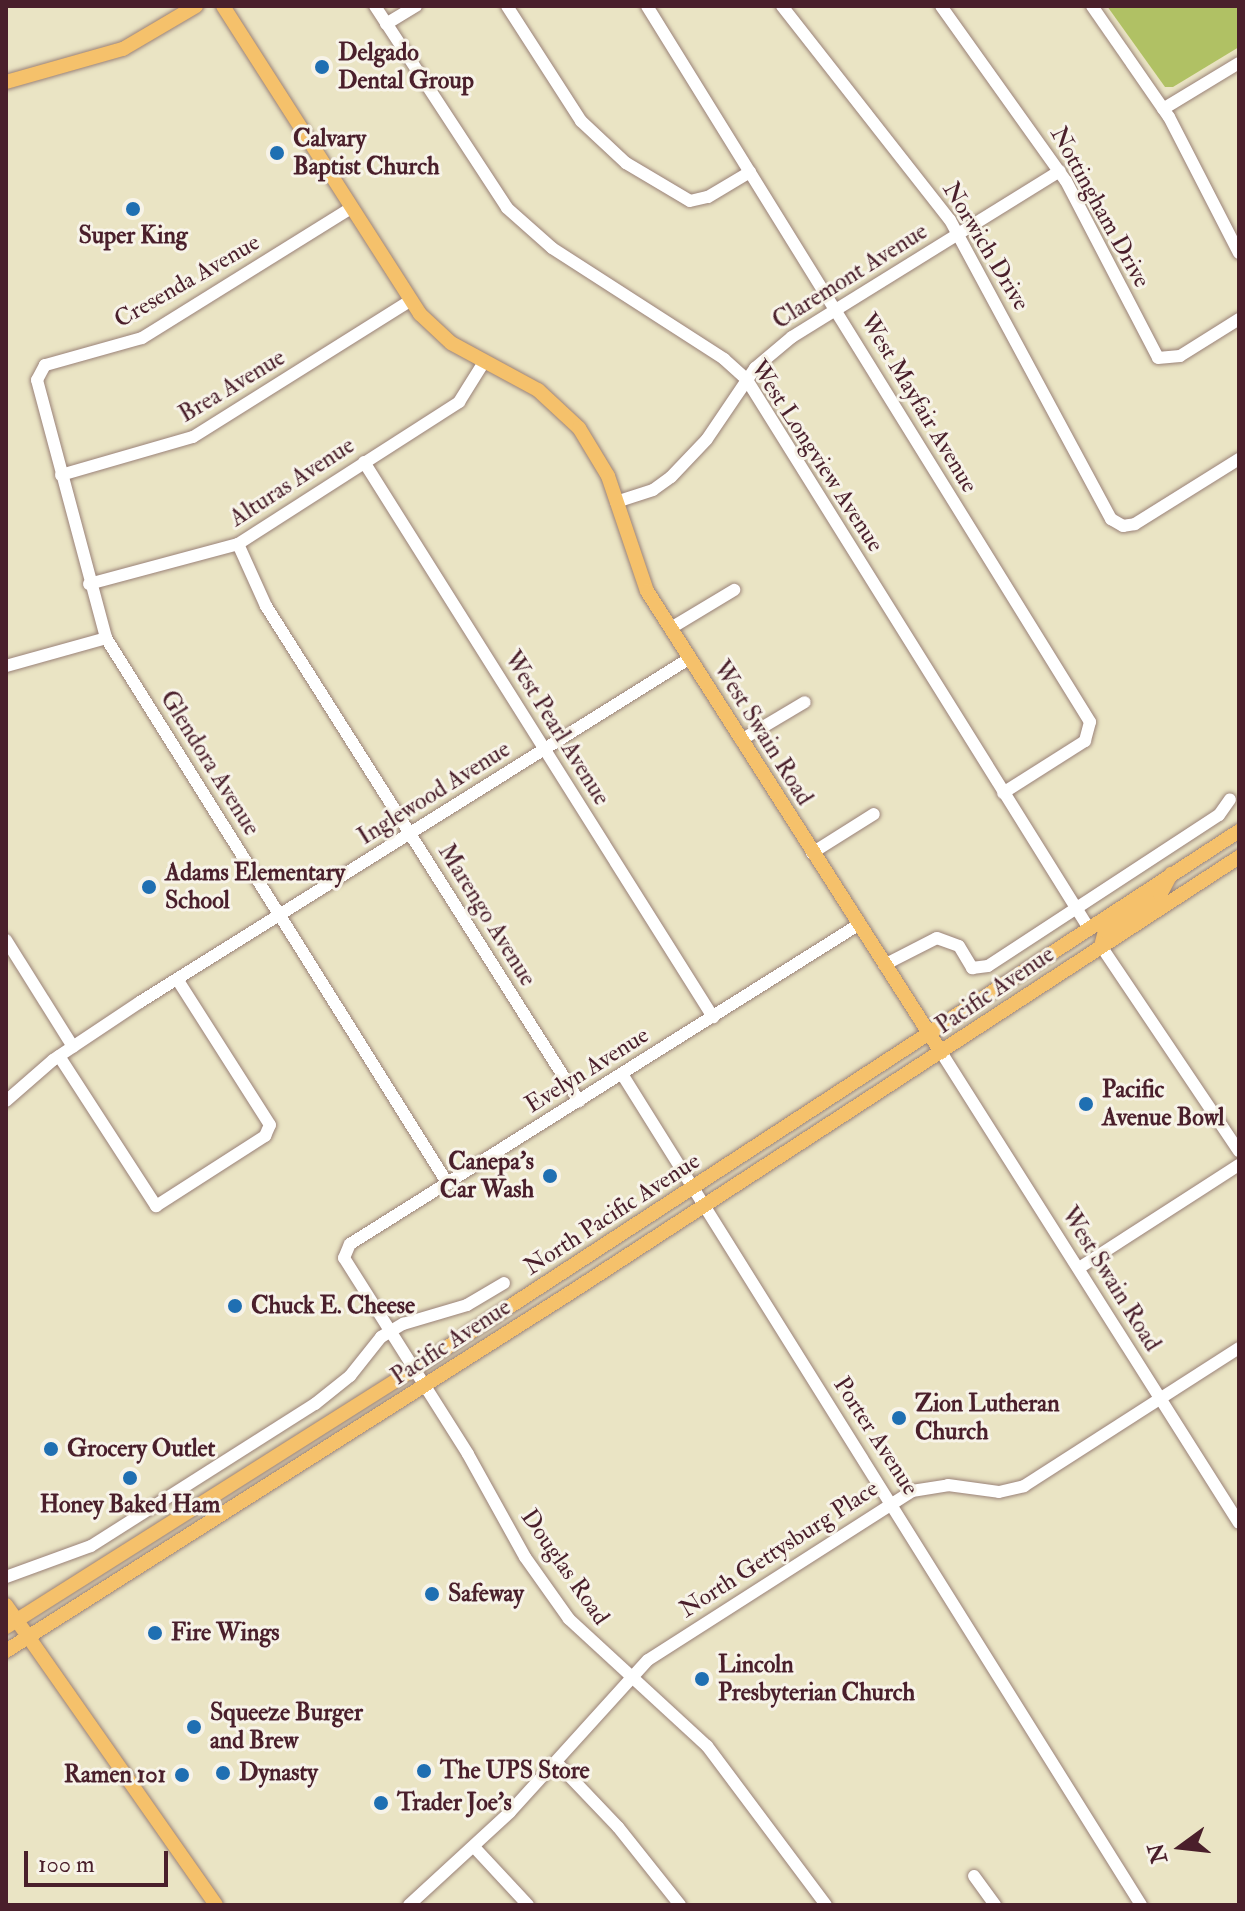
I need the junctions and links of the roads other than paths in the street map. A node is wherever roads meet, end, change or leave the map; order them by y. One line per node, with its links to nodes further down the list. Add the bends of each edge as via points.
1 (196, 6): 12 (main road, via 123,49)
2 (223, 6): 16 (main road, West Swain Road)
3 (375, 6): 10 (street, West Longview Avenue)
4 (416, 6): 10 (street)
5 (507, 6): 15 (street, via 581,121 626,163 690,201 708,197)
6 (647, 6): 15 (street, West Mayfair Avenue)
7 (782, 6): 17 (street, Norwich Drive, via 899,150)
8 (941, 6): 14 (street, Nottingham Drive)
9 (1092, 6): 13 (street)
10 (386, 24): 24 (street, West Longview Avenue, via 481,175 523,224 724,359)
11 (1239, 63): 13 (street)
12 (6, 82)
13 (1163, 109): 18 (street)
14 (1060, 171): 17 (street, Claremont Avenue); 21 (street, Nottingham Drive, via 1158,358 1180,356)
15 (750, 172): 20 (street, West Mayfair Avenue)
16 (351, 208): 19 (main road, West Swain Road); 23 (street, Cresenda Avenue, via 142,338 45,365)
17 (958, 234): 20 (street, Claremont Avenue); 25 (street, Norwich Drive, via 1111,519 1123,526 1135,524)
18 (1239, 253)
19 (411, 300): 22 (main road, West Swain Road, via 431,326); 27 (street, Brea Avenue, via 193,437)
20 (836, 309): 24 (street, Claremont Avenue, via 764,359); 39 (street, West Mayfair Avenue, via 1092,727 1085,741)
21 (1239, 319)
22 (484, 362): 26 (street, Alturas Avenue, via 459,402); 28 (main road, West Swain Road, via 561,408 596,452)
23 (39, 372): 27 (street, Glendora Avenue)
24 (747, 380): 28 (street, Claremont Avenue, via 694,455 671,477); 39 (street, West Longview Avenue)
25 (1239, 459)
26 (364, 462): 29 (street, Alturas Avenue); 38 (street, West Pearl Avenue)
27 (61, 475): 30 (street, Glendora Avenue)
28 (616, 502): 32 (main road, West Swain Road, via 640,577)
29 (238, 544): 30 (street, Alturas Avenue); 43 (street, Marengo Avenue, via 266,606)
30 (89, 584): 33 (street, Glendora Avenue)
31 (734, 590): 32 (street)
32 (671, 628): 34 (main road, West Swain Road)
33 (106, 638): 35 (street); 48 (street, Glendora Avenue)
34 (690, 658): 37 (main road, West Swain Road); 38 (street, Inglewood Avenue)
35 (6, 666)
36 (805, 702): 37 (street)
37 (741, 740): 44 (main road, West Swain Road)
38 (544, 749): 43 (street, Inglewood Avenue); 56 (street, West Pearl Avenue)
39 (1003, 793): 47 (street, West Longview Avenue)
40 (1230, 799): 47 (street, via 1219,815)
41 (874, 814): 44 (street)
42 (1239, 831): 46 (main road, North Pacific Avenue)
43 (410, 834): 48 (street, Inglewood Avenue); 63 (street, Marengo Avenue)
44 (812, 853): 49 (main road, West Swain Road)
45 (1239, 857): 52 (main road, Pacific Avenue)
46 (1171, 874): 50 (main road, North Pacific Avenue); 52 (main road, via 1160,895 1105,931)
47 (1075, 909): 50 (street, West Longview Avenue); 53 (street, via 980,969 972,968 959,946 937,938)
48 (279, 916): 54 (street, Inglewood Avenue); 66 (street, Glendora Avenue)
49 (858, 925): 53 (main road, West Swain Road); 56 (street, Evelyn Avenue)
50 (1088, 927): 55 (main road, via 1084,945 1051,969); 57 (main road, North Pacific Avenue)
51 (6, 940): 58 (street)
52 (1101, 946): 55 (main road, Pacific Avenue); 64 (street)
53 (884, 965): 57 (main road, West Swain Road)
54 (177, 979): 58 (street, Inglewood Avenue); 60 (street, via 270,1125 265,1136 156,1206)
55 (1044, 984): 59 (main road, Pacific Avenue)
56 (713, 1017): 61 (street, Evelyn Avenue)
57 (928, 1033): 59 (main road, West Swain Road); 67 (main road, North Pacific Avenue)
58 (73, 1047): 60 (street, Inglewood Avenue)
59 (941, 1052): 68 (main road, Pacific Avenue); 70 (street, West Swain Road)
60 (59, 1056): 62 (street, Inglewood Avenue)
61 (622, 1074): 63 (street, Evelyn Avenue); 67 (street, Porter Avenue)
62 (6, 1101)
63 (579, 1101): 66 (street, Evelyn Avenue)
64 (1239, 1151)
65 (1239, 1165): 70 (street)
66 (448, 1184): 69 (street, Evelyn Avenue, via 350,1244)
67 (691, 1189): 68 (street, Porter Avenue); 74 (main road, North Pacific Avenue)
68 (701, 1208): 75 (main road, Pacific Avenue); 77 (street, Porter Avenue)
69 (344, 1256): 72 (street, Douglas Road)
70 (1079, 1268): 76 (street, West Swain Road)
71 (504, 1283): 72 (street, via 467,1305)
72 (390, 1331): 74 (street, Douglas Road); 79 (street, via 315,1404 80,1553)
73 (1239, 1348): 76 (street, North Gettysburg Place)
74 (414, 1369): 75 (street, Douglas Road); 81 (main road, North Pacific Avenue)
75 (424, 1385): 82 (main road, Pacific Avenue); 84 (street, Douglas Road, via 543,1583 587,1638)
76 (1161, 1398): 77 (street, North Gettysburg Place, via 1024,1486 999,1492 928,1487); 78 (street, West Swain Road)
77 (890, 1503): 84 (street, North Gettysburg Place); 94 (street, Porter Avenue)
78 (1239, 1523)
79 (6, 1577)
80 (6, 1605): 81 (main road)
81 (11, 1624): 82 (main road)
82 (27, 1637): 83 (main road, Pacific Avenue); 88 (main road)
83 (6, 1651)
84 (629, 1677): 85 (street, North Gettysburg Place); 92 (street, Douglas Road, via 707,1746)
85 (556, 1762): 86 (street, North Gettysburg Place); 91 (street, via 618,1827)
86 (475, 1848): 89 (street, North Gettysburg Place); 90 (street)
87 (974, 1876): 93 (street)
88 (216, 1905)
89 (409, 1905)
90 (528, 1905)
91 (680, 1905)
92 (826, 1905)
93 (995, 1905)
94 (1141, 1905)

